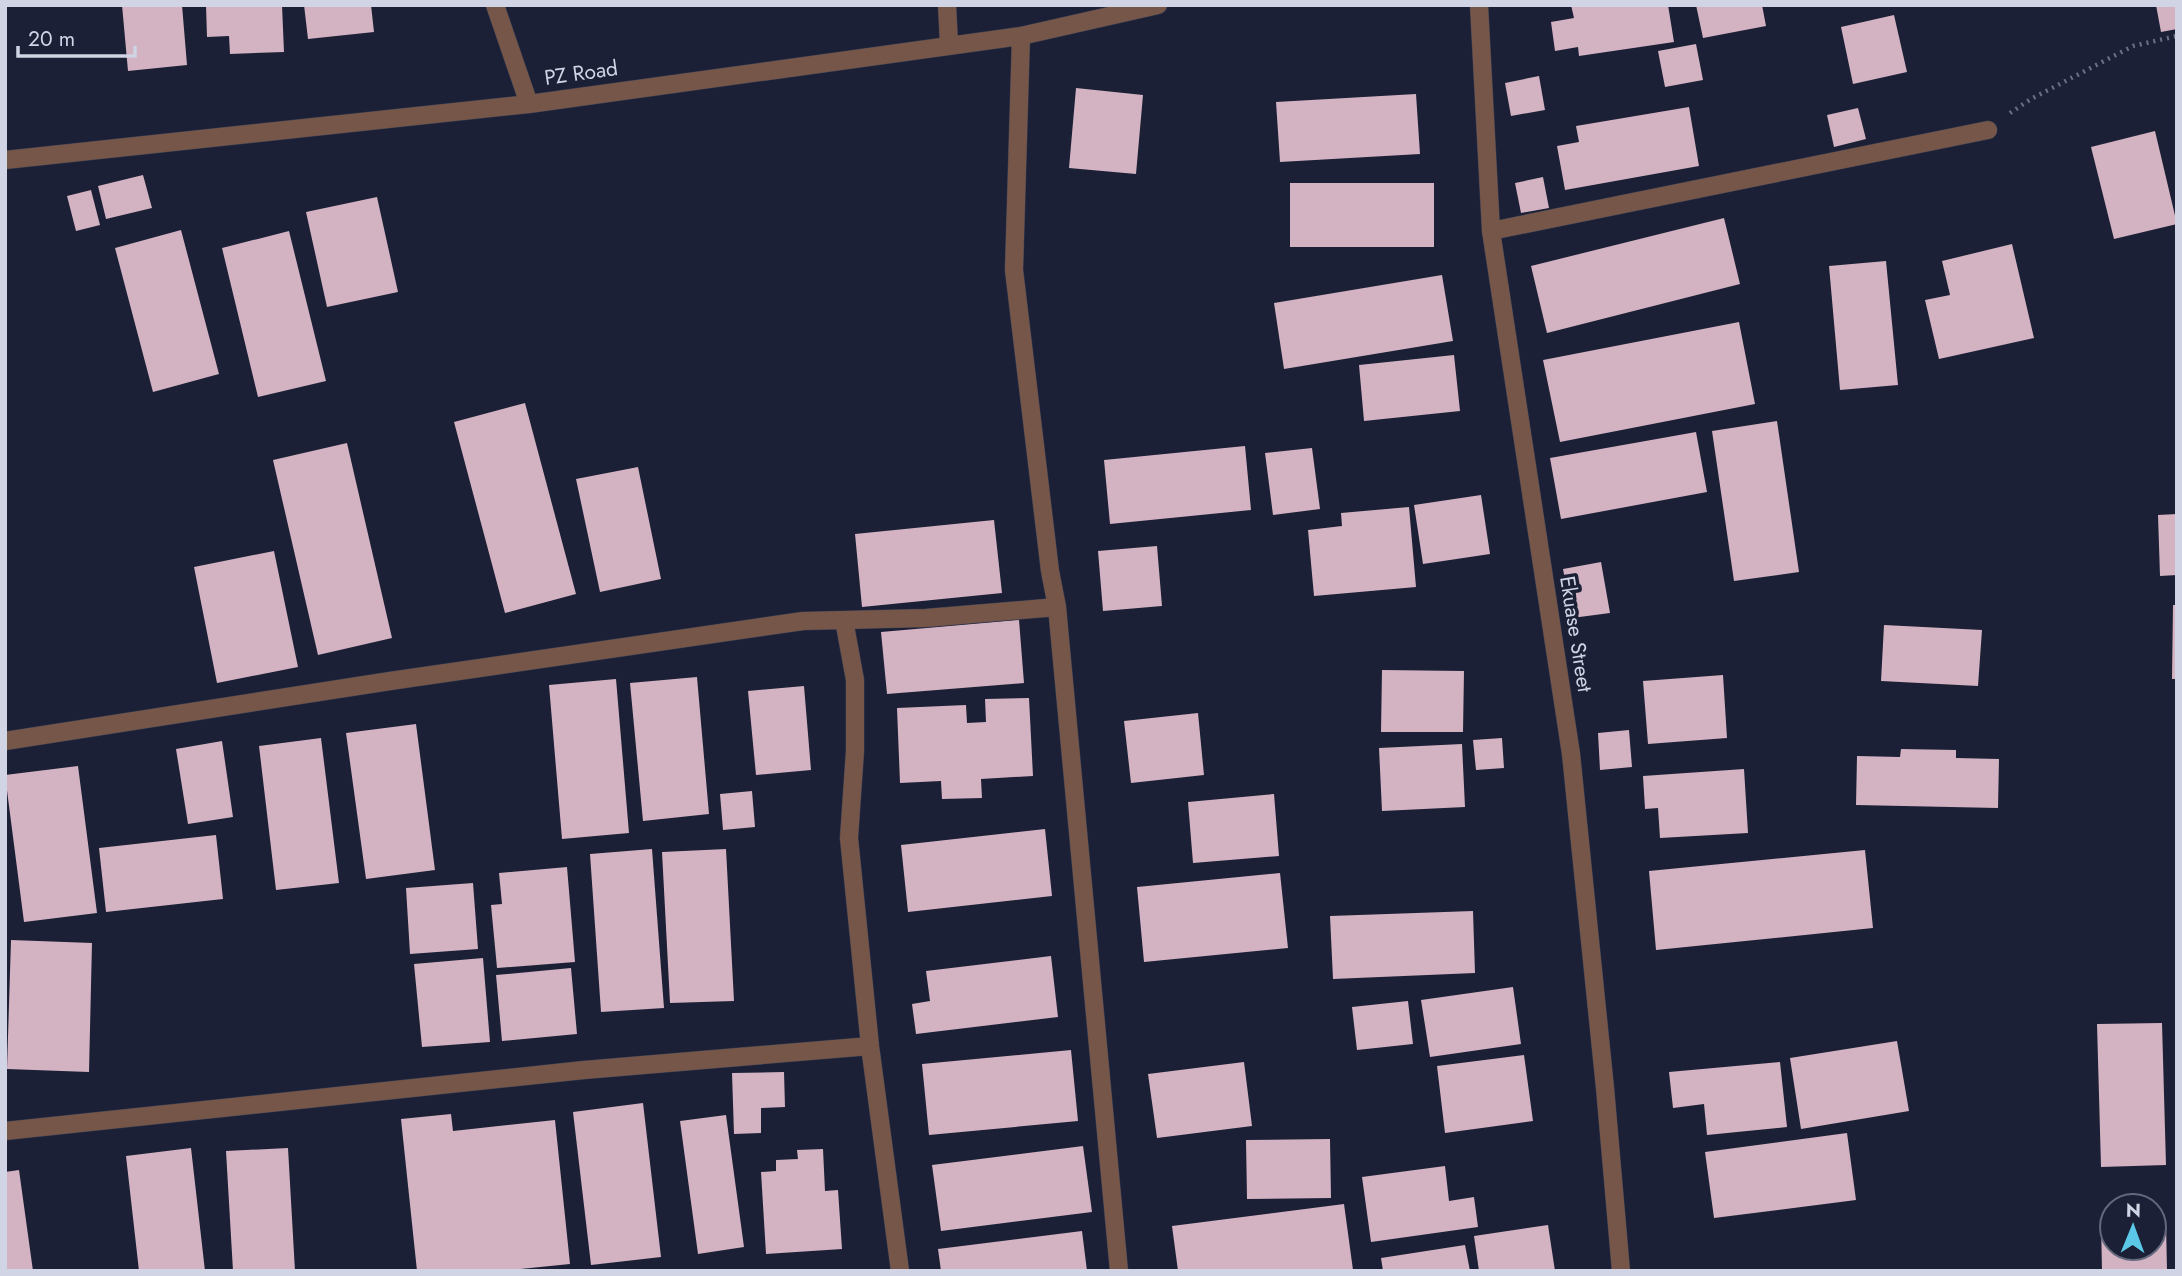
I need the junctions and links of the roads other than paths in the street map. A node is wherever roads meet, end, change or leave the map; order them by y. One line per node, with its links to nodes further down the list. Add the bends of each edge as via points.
1 (495, 5): 7 (street)
2 (947, 5): 6 (street)
3 (1158, 5): 5 (street, PZ Road)
4 (1479, 5): 10 (street, Ekuase Street)
5 (1021, 36): 6 (street, PZ Road); 11 (street, via 1014,270)
6 (949, 44): 7 (street, PZ Road)
7 (529, 104): 9 (street, PZ Road)
8 (1988, 130): 10 (street)
9 (5, 160)
10 (1491, 230): 18 (street, Ekuase Street, via 1571,754)
11 (1057, 607): 12 (street); 17 (street)
12 (844, 620): 13 (street, via 803,621); 14 (street, via 855,680 849,838)
13 (5, 741)
14 (870, 1046): 15 (street, via 584,1070); 16 (street)
15 (5, 1131)
16 (900, 1271)
17 (1119, 1271)
18 (1621, 1271)

